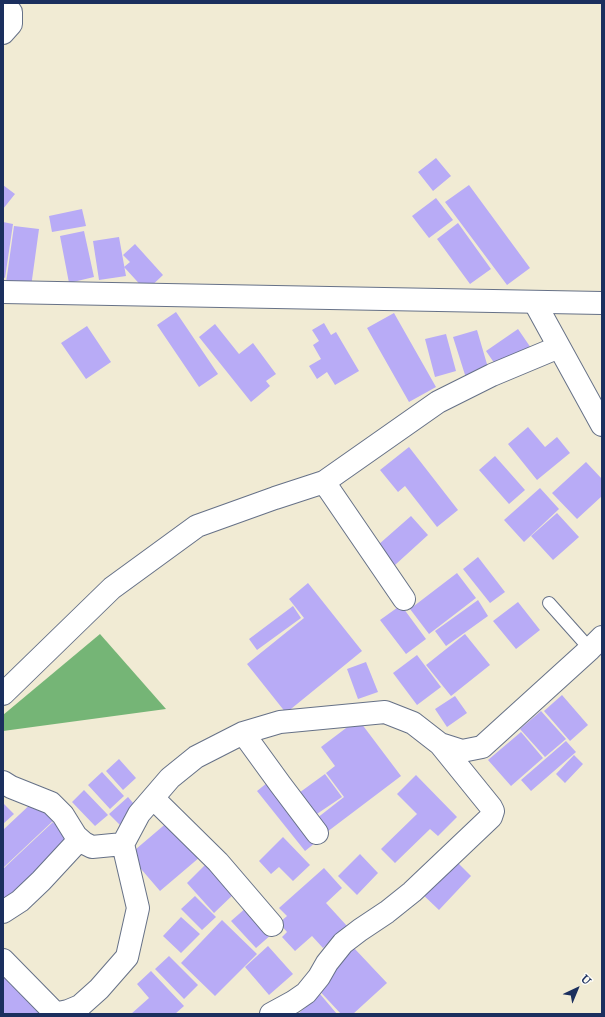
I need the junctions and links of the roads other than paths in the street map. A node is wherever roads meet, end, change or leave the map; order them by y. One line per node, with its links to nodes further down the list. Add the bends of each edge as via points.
1 (3, 3): 2 (street, via 11,12 11,24)
2 (3, 33)
3 (3, 292): 4 (street)
4 (535, 303): 5 (street); 6 (street)
5 (602, 303)
6 (559, 347): 7 (street); 8 (street, via 492,375 438,402)
7 (602, 425)
8 (324, 482): 9 (street); 12 (street, via 197,526 112,588)
9 (404, 599)
10 (549, 603): 11 (lane)
11 (596, 643): 14 (street, via 482,747 462,752)
12 (3, 694)
13 (243, 733): 14 (street, via 280,722 385,712 413,723); 16 (street, via 196,757 170,778); 17 (street)
14 (440, 744): 24 (street, via 491,807 491,817 412,892 343,943 306,993)
15 (3, 782): 18 (street, via 51,803 63,815)
16 (153, 798): 19 (street, via 139,814); 21 (street, via 218,862)
17 (317, 833)
18 (79, 840): 19 (street, via 92,847); 20 (street, via 20,901)
19 (123, 844): 23 (street, via 138,908 127,957 80,1006)
20 (3, 912)
21 (272, 925)
22 (3, 960): 23 (street)
23 (55, 1014)
24 (271, 1014)

